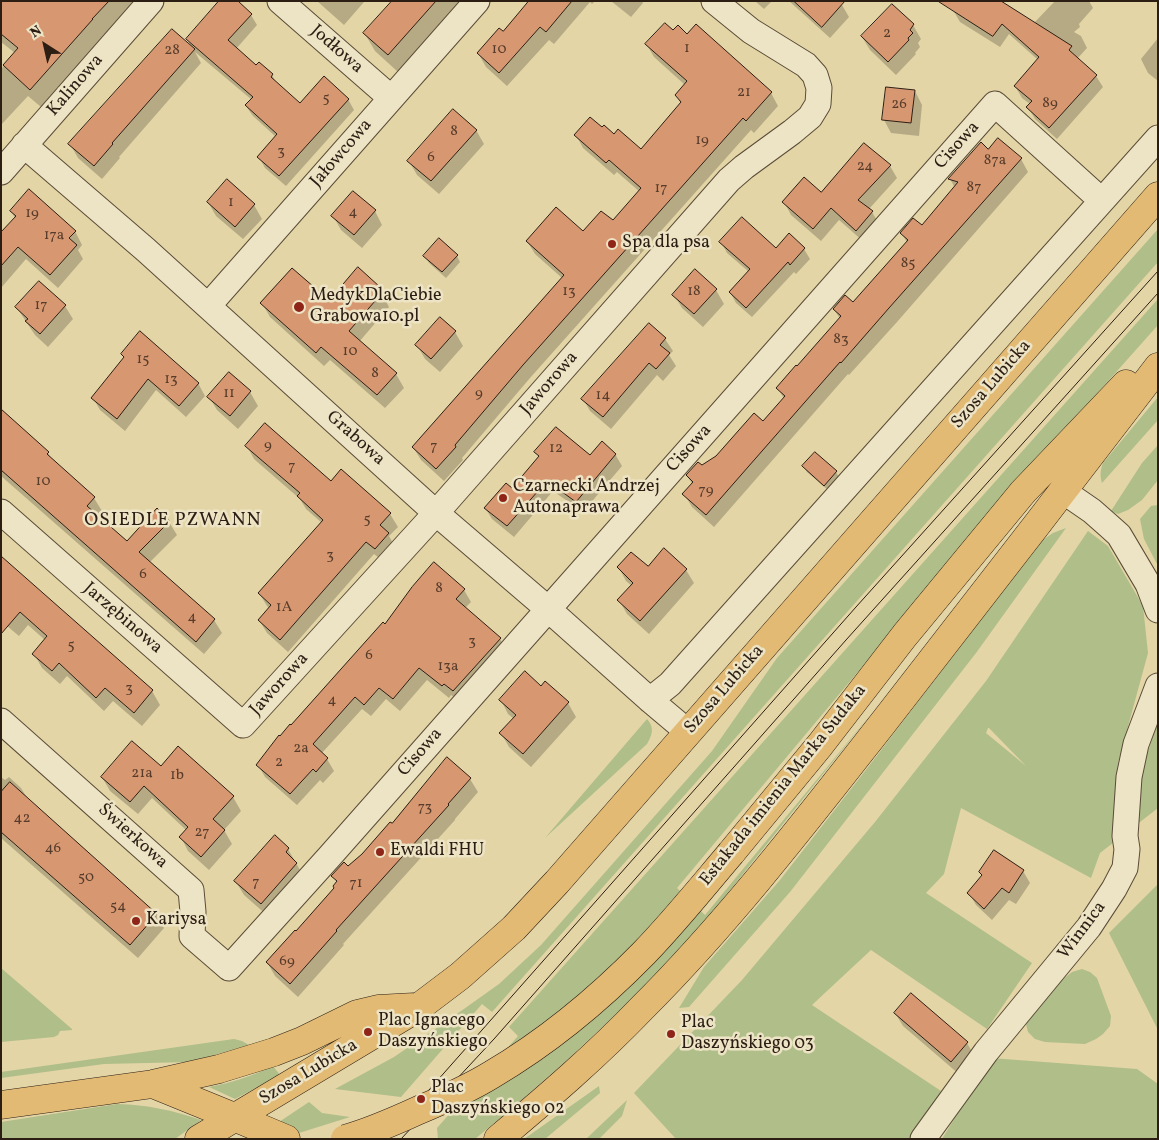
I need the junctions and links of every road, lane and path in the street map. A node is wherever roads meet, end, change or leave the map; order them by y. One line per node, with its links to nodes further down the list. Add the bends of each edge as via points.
1 (151, 1): 7 (street, Kalinowa)
2 (280, 1): 5 (street, Jodłowa)
3 (477, 1): 5 (street, Jałowcowa)
4 (714, 1): 16 (street, Jaworowa, via 751,31 806,65 815,75 819,88 818,104 810,117 729,180)
5 (391, 98): 11 (street, Jałowcowa)
6 (1158, 138): 10 (street)
7 (24, 146): 8 (street, Kalinowa); 11 (street, Grabowa)
8 (1, 172)
9 (1158, 196): 23 (main road, Szosa Lubicka)
10 (1102, 200): 17 (street, Cisowa, via 995,104); 20 (street, via 670,684)
11 (208, 306): 16 (street, Grabowa)
12 (1158, 351): 31 (main road, Estakada imienia Marka Sudaka, bridge, via 1023,492 905,635 820,745 643,954 577,1015 490,1076 448,1098)
13 (1158, 367): 14 (main road)
14 (1063, 491): 18 (street, via 1118,535 1148,584); 32 (main road, via 732,912 610,1041)
15 (1, 512): 22 (street, Jarzębinowa)
16 (436, 513): 17 (street, Grabowa); 22 (street, Jaworowa)
17 (548, 609): 20 (street, Grabowa); 24 (street, Cisowa)
18 (1158, 610)
19 (1158, 686): 33 (street, Winnica, via 1136,744 1129,777 1125,868 1089,928 986,1052)
20 (650, 700): 23 (street, Grabowa)
21 (1, 721): 24 (street, Świerkowa, via 191,890 192,936)
22 (243, 726)
23 (688, 732): 25 (main road, Szosa Lubicka, via 514,928)
24 (229, 968)
25 (419, 1007): 26 (main road, via 364,1012 274,1052); 28 (main road, Szosa Lubicka)
26 (152, 1084): 27 (main road); 28 (main road)
27 (1, 1104)
28 (234, 1117): 29 (main road); 30 (main road)
29 (199, 1139)
30 (286, 1139)
31 (345, 1139)
32 (498, 1139)
33 (923, 1139)

